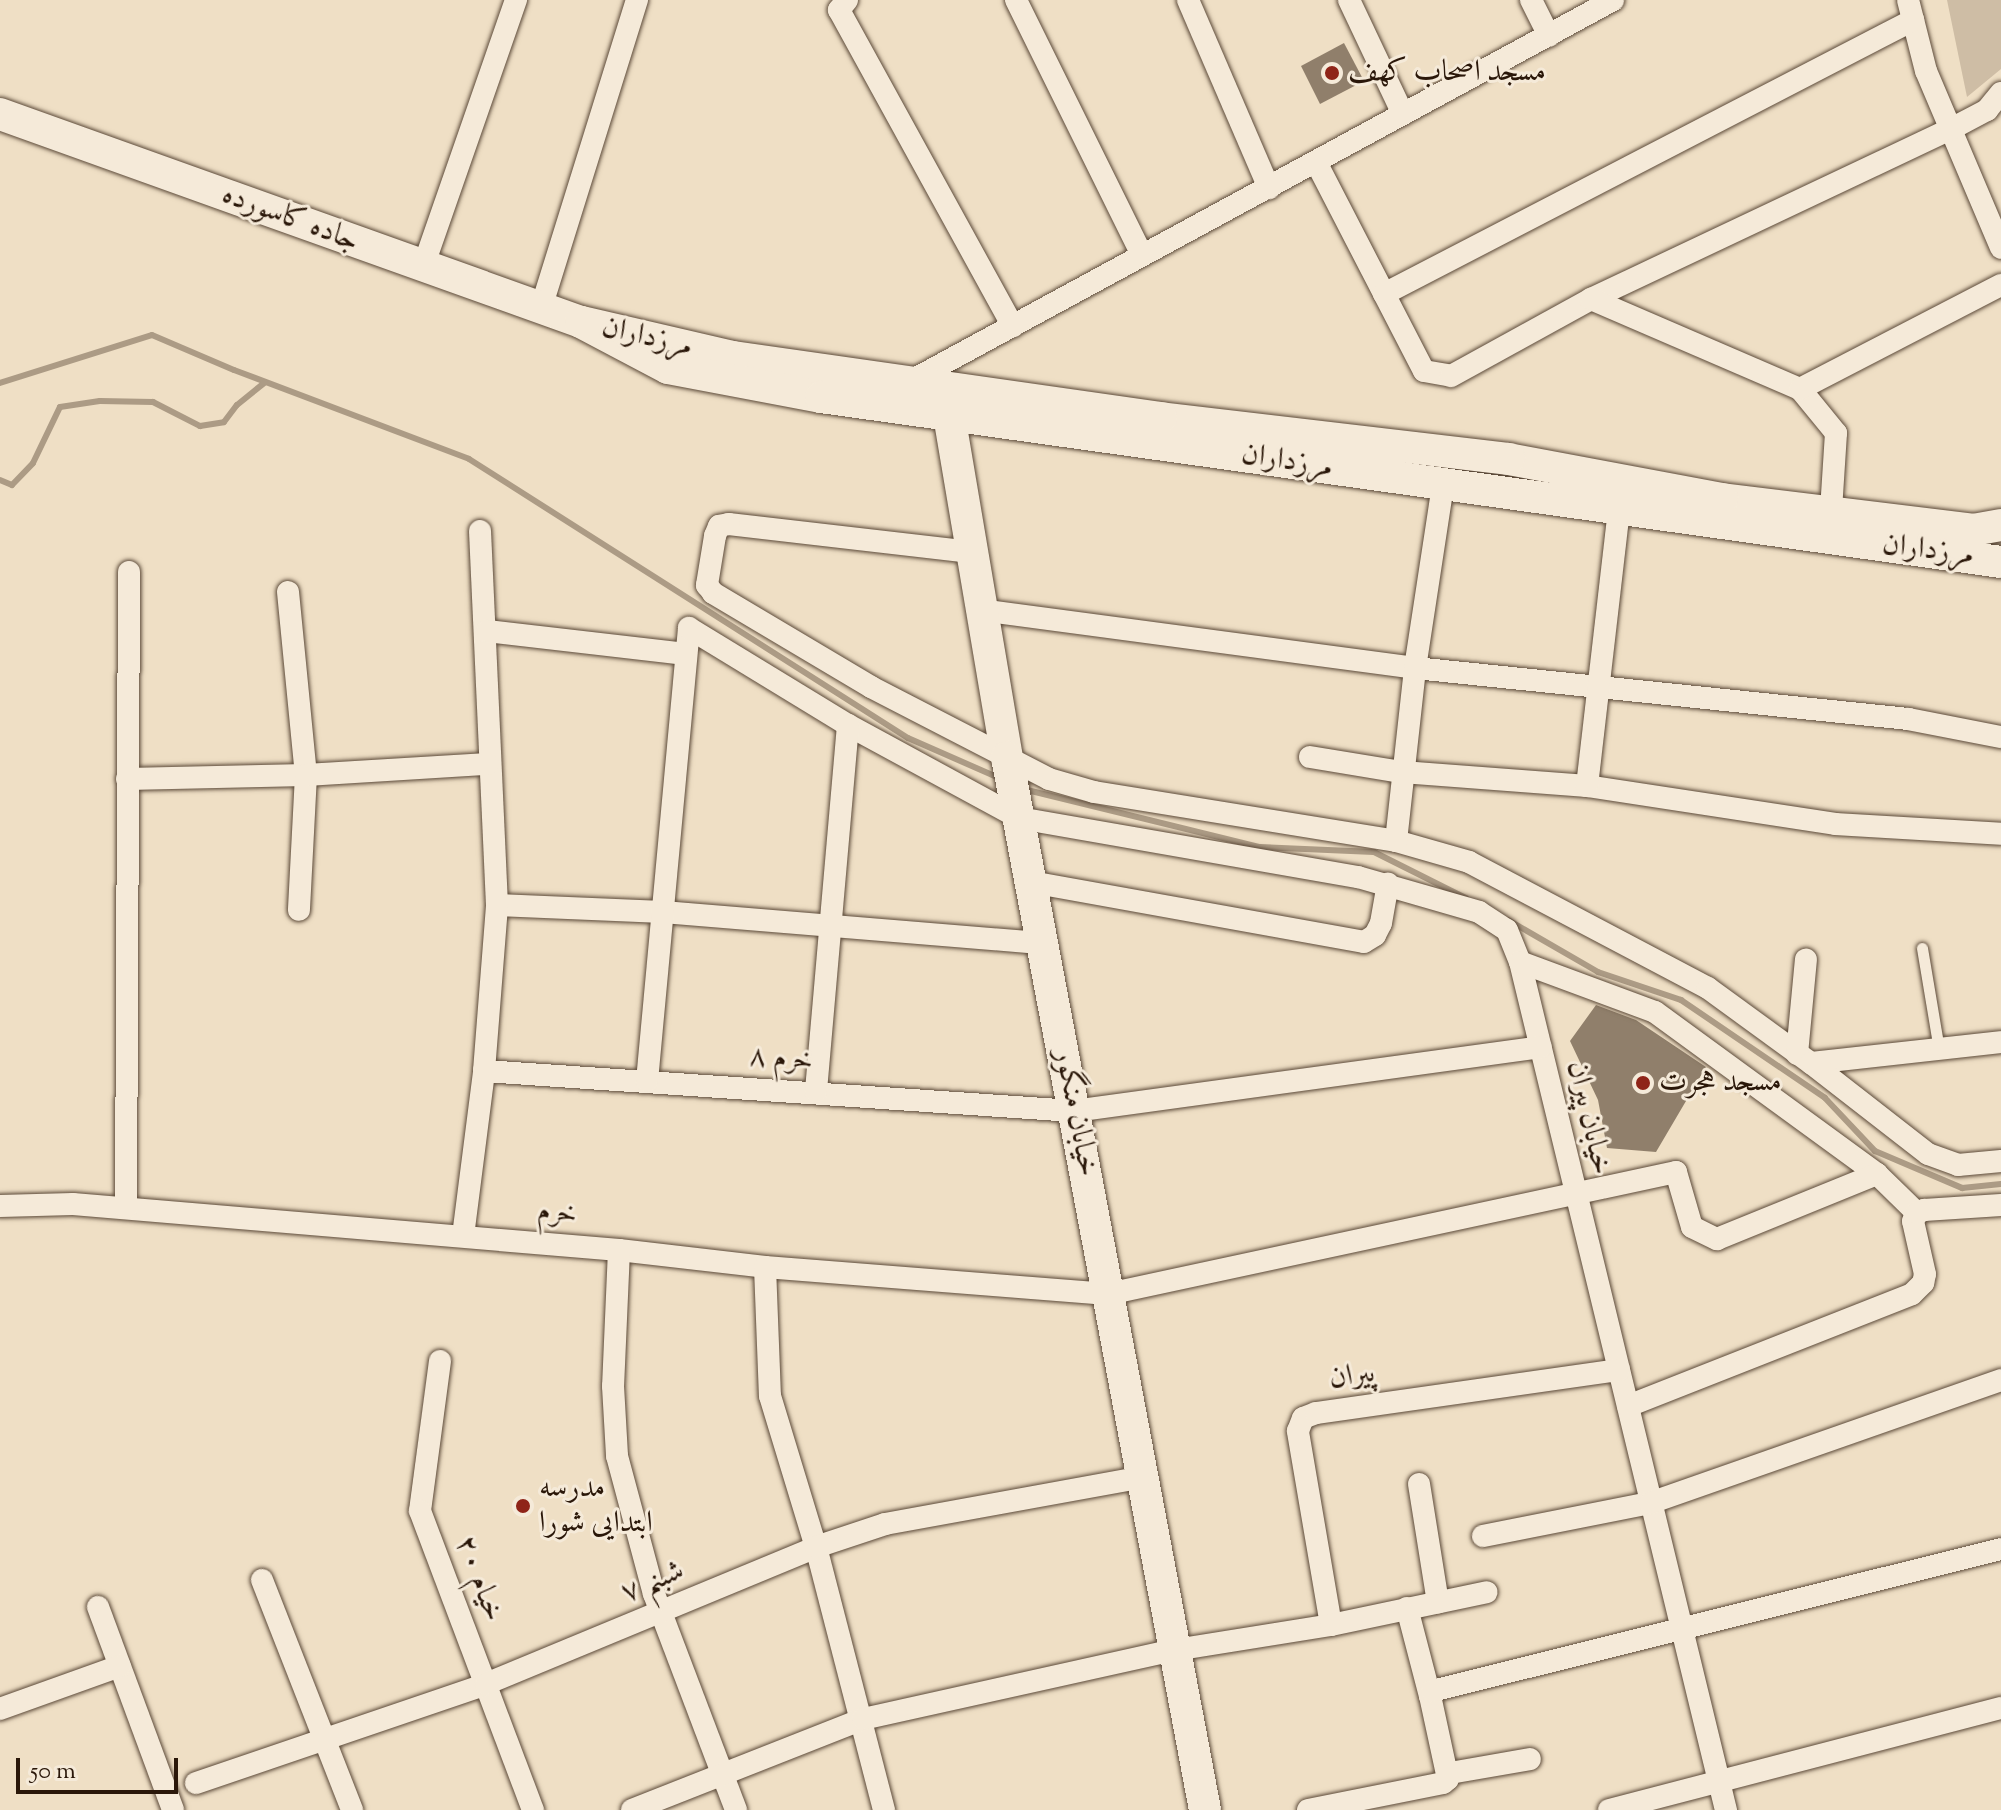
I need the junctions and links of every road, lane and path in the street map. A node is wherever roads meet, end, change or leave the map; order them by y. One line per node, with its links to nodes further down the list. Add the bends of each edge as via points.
1 (516, 0): 19 (street)
2 (637, 0): 23 (street)
3 (1016, 0): 18 (street)
4 (1188, 0): 16 (street)
5 (1349, 0): 13 (street)
6 (1531, 0): 10 (street)
7 (1613, 0): 10 (street)
8 (838, 3): 25 (street)
9 (1911, 10): 14 (street, via 1926,71); 21 (street)
10 (1549, 36): 13 (street)
11 (2001, 93): 14 (street, via 1987,110)
12 (0, 114): 19 (street, جاده کاسورده)
13 (1403, 114): 15 (street)
14 (1951, 129): 17 (street); 22 (street)
15 (1316, 162): 16 (street); 21 (street)
16 (1269, 188): 18 (street)
17 (2001, 248)
18 (1141, 253): 25 (street)
19 (423, 267): 23 (street, جاده کاسورده)
20 (2001, 285): 27 (street)
21 (1384, 294): 22 (street, via 1424,371 1451,376)
22 (1591, 299): 27 (street)
23 (541, 308): 24 (street, جاده کاسورده)
24 (581, 322): 26 (street, مرزداران, via 733,357); 28 (street, مرزداران, via 668,368)
25 (1013, 326): 26 (street)
26 (909, 382): 31 (street, مرزداران, via 1509,459 1722,499)
27 (1800, 389): 31 (street, via 1836,433)
28 (949, 415): 29 (street, مرزداران); 34 (street, خیابان منگور)
29 (1443, 486): 30 (street, مرزداران); 41 (street)
30 (1619, 509): 35 (street, مرزداران); 42 (street)
31 (1831, 511): 32 (street, مرزداران, via 1974,530)
32 (2001, 525)
33 (480, 531): 39 (street)
34 (971, 552): 38 (street, خیابان منگور); 45 (street, via 729,524 719,526 715,536 707,585 871,687)
35 (2001, 562)
36 (129, 572): 50 (street)
37 (288, 592): 49 (street)
38 (981, 610): 41 (street); 45 (street, خیابان منگور)
39 (487, 631): 40 (street); 47 (street)
40 (686, 654): 43 (street, خیابان پیران, via 689,628); 59 (street)
41 (1415, 668): 42 (street); 48 (street)
42 (1598, 684): 44 (street, via 1908,719); 51 (street)
43 (848, 725): 52 (street, خیابان پیران); 60 (street)
44 (2001, 737)
45 (1007, 757): 52 (street, خیابان منگور); 54 (street, via 1049,779 1094,792)
46 (1310, 757): 48 (street)
47 (488, 764): 49 (street); 57 (street)
48 (1402, 772): 51 (street); 54 (street)
49 (306, 775): 50 (street); 58 (street)
50 (127, 779): 78 (street)
51 (1587, 786): 53 (street, via 1835,824)
52 (1019, 818): 55 (street, خیابان منگور); 56 (street, خیابان پیران)
53 (2001, 834)
54 (1396, 841): 68 (street, via 1495,873 1590,929 1708,988)
55 (1031, 882): 56 (street, via 1364,942 1381,923); 61 (street, خیابان منگور)
56 (1388, 884): 64 (street, خیابان پیران, via 1496,921 1507,930)
57 (497, 905): 59 (street); 69 (street)
58 (299, 910)
59 (663, 912): 60 (street); 70 (street)
60 (831, 925): 61 (street); 71 (street)
61 (1043, 943): 72 (street, خیابان منگور)
62 (1922, 948): 67 (lane)
63 (1806, 959): 68 (street)
64 (1520, 962): 66 (street, خیابان پیران); 74 (street, via 1655,1012)
65 (2001, 1042): 67 (street)
66 (1541, 1047): 72 (street, خرم ۸); 75 (street, خیابان پیران)
67 (1939, 1051): 68 (street)
68 (1804, 1058): 73 (street, via 1928,1154 1958,1165)
69 (484, 1071): 70 (street, خرم ۸); 80 (street)
70 (647, 1081): 71 (street, خرم ۸)
71 (816, 1092): 72 (street, خرم ۸)
72 (1074, 1111): 83 (street, خیابان منگور)
73 (2001, 1161)
74 (1877, 1174): 75 (street, خرم, via 1717,1239 1692,1227 1676,1172); 79 (street)
75 (1575, 1194): 83 (street, خرم); 85 (street, خیابان پیران)
76 (2001, 1205): 79 (street)
77 (0, 1206): 78 (street, خرم)
78 (126, 1208): 80 (street, خرم)
79 (1917, 1213): 87 (street, via 1913,1221 1925,1274 1912,1294)
80 (463, 1236): 81 (street, خرم)
81 (619, 1250): 82 (street, خرم); 99 (street, via 613,1386 617,1456)
82 (765, 1267): 83 (street, خرم); 92 (street, via 770,1396)
83 (1108, 1294): 88 (street, خیابان منگور)
84 (440, 1361): 104 (street, خیام ۲۰, via 420,1511)
85 (1619, 1370): 87 (street, خیابان پیران); 100 (street, پیران, via 1303,1418 1298,1431)
86 (2001, 1380): 90 (street)
87 (1628, 1406): 90 (street, خیابان پیران)
88 (1143, 1477): 92 (street, شبنم ۷, via 885,1524); 102 (street, خیابان منگور)
89 (1419, 1484): 96 (street)
90 (1650, 1503): 91 (street); 101 (street, خیابان پیران)
91 (1483, 1536)
92 (816, 1547): 99 (street, شبنم ۷); 108 (street)
93 (2001, 1549): 101 (street)
94 (262, 1580): 109 (street)
95 (1487, 1592): 96 (street)
96 (1438, 1602): 98 (street)
97 (98, 1607): 103 (street)
98 (1407, 1608): 100 (street); 105 (street)
99 (662, 1612): 104 (street, شبنم ۷); 111 (street)
100 (1331, 1625): 102 (street)
101 (1682, 1627): 105 (street, via 1432,1691); 113 (street, خیابان پیران)
102 (1175, 1650): 108 (street); 121 (street, خیابان منگور)
103 (120, 1666): 107 (street); 115 (street)
104 (486, 1684): 109 (street, شبنم ۷); 117 (street, خیام ۲۰)
105 (1430, 1696): 112 (street)
106 (2001, 1708): 113 (street)
107 (0, 1709)
108 (863, 1719): 111 (street); 120 (street)
109 (327, 1739): 114 (street, شبنم ۷); 116 (street)
110 (1530, 1759): 112 (street)
111 (721, 1773): 118 (street); 119 (street)
112 (1450, 1773): 122 (street, via 1443,1783)
113 (1719, 1779): 123 (street); 124 (street, خیابان پیران)
114 (196, 1783)
115 (173, 1810)
116 (352, 1810)
117 (533, 1810)
118 (632, 1810)
119 (736, 1810)
120 (884, 1810)
121 (1205, 1810)
122 (1308, 1810)
123 (1609, 1810)
124 (1726, 1810)

